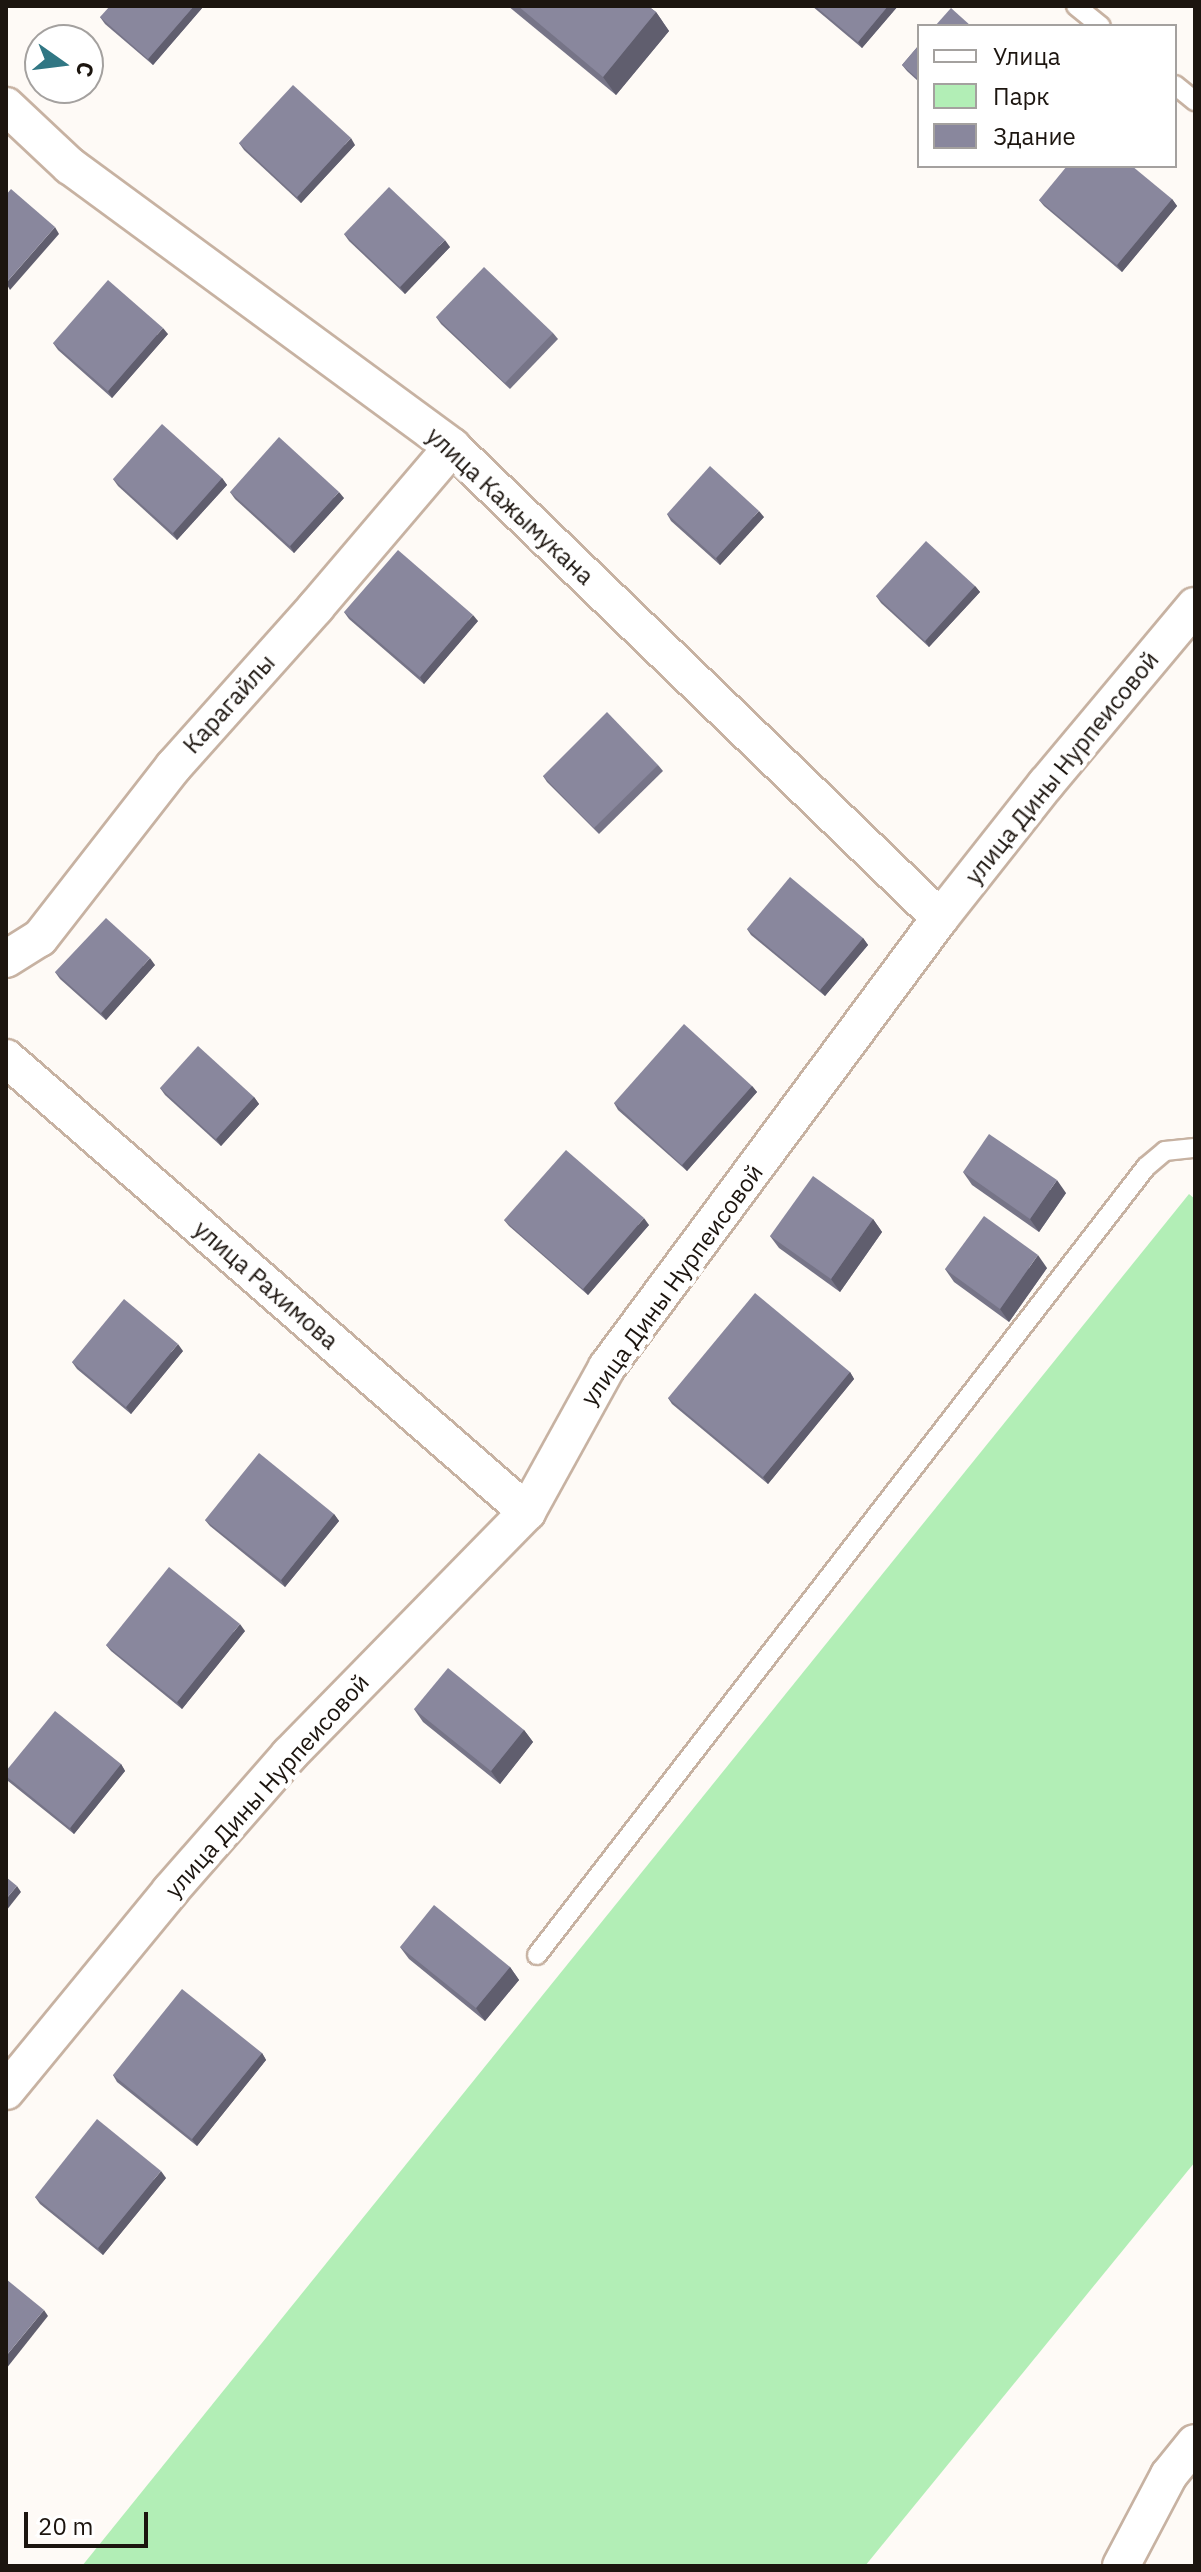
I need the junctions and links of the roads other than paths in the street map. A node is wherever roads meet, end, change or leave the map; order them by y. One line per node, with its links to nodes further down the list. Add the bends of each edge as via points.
1 (1076, 6): 2 (lane)
2 (1098, 24)
3 (1177, 87): 4 (lane)
4 (1195, 101)
5 (6, 106): 6 (street, улица Кажымукана, via 70,166)
6 (452, 447): 8 (street, улица Кажымукана); 9 (street, Карагайлы, via 174,766 40,938)
7 (1195, 606): 8 (street, улица Дины Нурпеисовой)
8 (940, 918): 12 (street, улица Дины Нурпеисовой, via 607,1367)
9 (6, 959)
10 (6, 1058): 12 (street, улица Рахимова)
11 (1195, 1148): 13 (lane, via 1165,1151 1146,1167)
12 (527, 1512): 14 (street, улица Дины Нурпеисовой, via 289,1755)
13 (537, 1955)
14 (6, 2091)
15 (1195, 2443): 16 (street, via 1169,2475)
16 (1121, 2566)

